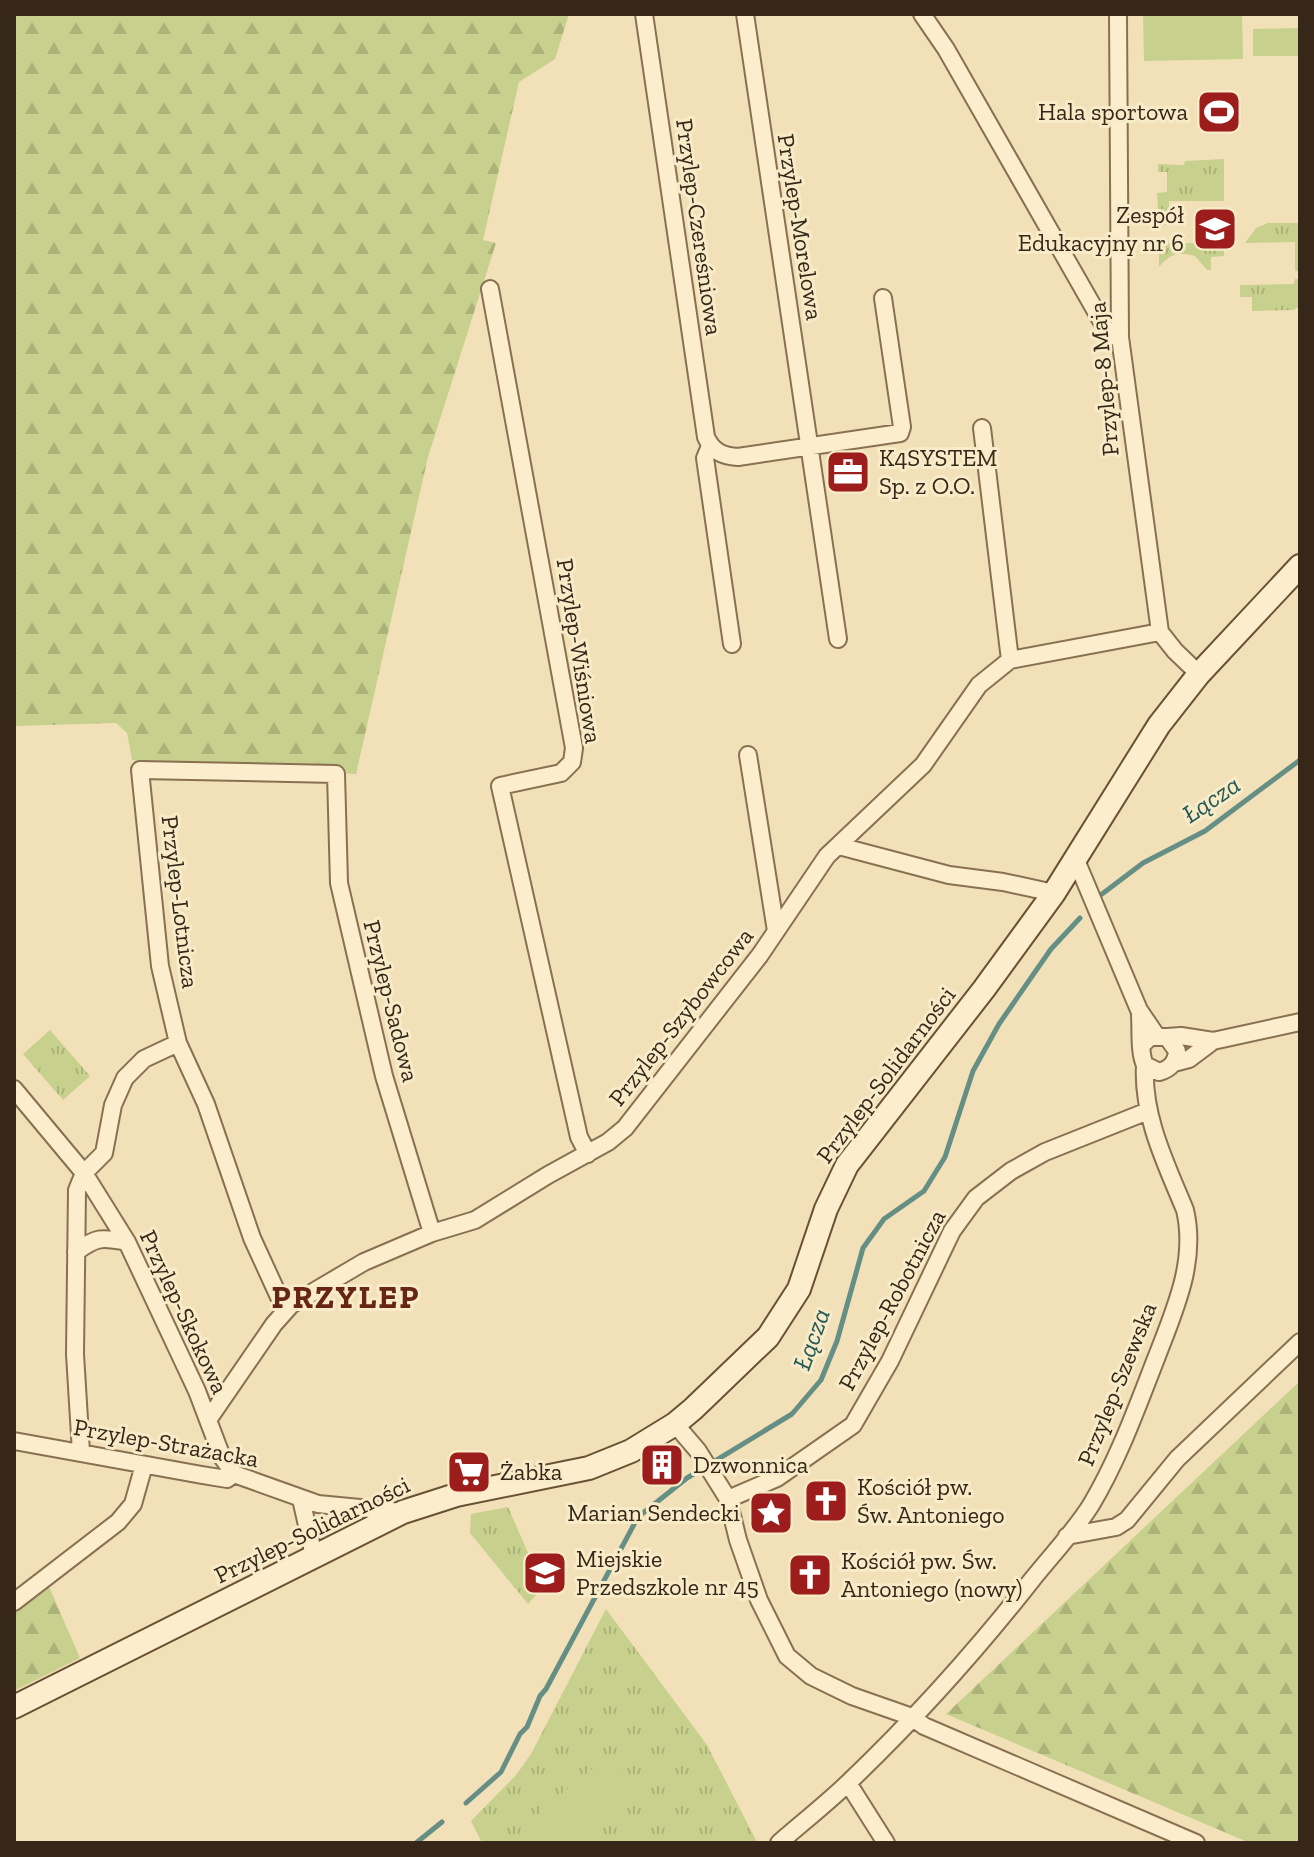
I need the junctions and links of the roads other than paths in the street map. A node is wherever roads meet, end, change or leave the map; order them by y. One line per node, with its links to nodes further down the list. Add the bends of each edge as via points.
1 (644, 14): 9 (street, Przylep-Czereśniowa)
2 (745, 14): 10 (street, Przylep-Morelowa)
3 (922, 14): 7 (street, via 1110,336)
4 (1118, 14): 7 (street, Przylep-8 Maja)
5 (490, 289): 31 (street, Przylep-Wiśniowa, via 574,748 572,762 561,773 500,786 579,1137)
6 (883, 298): 10 (street, via 900,433)
7 (1120, 337): 12 (street, Przylep-8 Maja)
8 (982, 428): 15 (street)
9 (710, 446): 10 (street, via 738,457); 14 (street, Przylep-Czereśniowa, via 705,458)
10 (810, 446): 13 (street, Przylep-Morelowa)
11 (1300, 566): 16 (main road, Przylep-Solidarności)
12 (1160, 632): 15 (street); 16 (street)
13 (838, 639)
14 (732, 644)
15 (1010, 660): 19 (street, Przylep-Szybowcowa, via 979,685 923,765)
16 (1199, 674): 20 (main road, Przylep-Solidarności, via 1142,749)
17 (748, 755): 22 (street)
18 (336, 774): 26 (street, Przylep-Lotnicza, via 140,770 160,966); 33 (street, Przylep-Sadowa, via 339,883 384,1076)
19 (839, 846): 21 (street, via 949,875); 22 (street, Przylep-Szybowcowa)
20 (1076, 860): 21 (main road, Przylep-Solidarności); 24 (street)
21 (1054, 893): 39 (main road, Przylep-Solidarności, via 847,1165 799,1289 768,1337)
22 (776, 931): 31 (street, Przylep-Szybowcowa, via 636,1117)
23 (1300, 1022): 25 (street)
24 (1155, 1039): 25 (street); 27 (street, via 1175,1046); 28 (street, via 1140,1055)
25 (1213, 1041): 27 (street)
26 (178, 1043): 32 (street, via 144,1059 125,1078 113,1105 104,1153); 36 (street, Przylep-Lotnicza)
27 (1174, 1063): 28 (street)
28 (1152, 1068): 30 (street, via 1145,1091)
29 (14, 1089): 32 (street, Przylep-Skokowa)
30 (1148, 1111): 47 (street, Przylep-Robotnicza, via 1045,1152 976,1198 952,1231 853,1425 777,1478); 49 (street, Przylep-Szewska, via 1185,1210 1189,1259 1115,1461)
31 (588, 1154): 33 (street, Przylep-Szybowcowa, via 475,1220)
32 (84, 1173): 34 (street, Przylep-Skokowa); 35 (street, via 77,1190)
33 (432, 1233): 36 (street, Przylep-Szybowcowa, via 364,1262)
34 (127, 1242): 35 (street, via 93,1240); 38 (street, Przylep-Skokowa)
35 (76, 1252): 42 (street)
36 (285, 1310): 38 (street, Przylep-Szybowcowa)
37 (1300, 1342): 49 (street, via 1177,1459 1127,1520)
38 (208, 1420): 40 (street, Przylep-Skokowa)
39 (675, 1424): 47 (street); 48 (main road, Przylep-Solidarności, via 610,1461)
40 (215, 1440): 44 (street, Przylep-Skokowa); 45 (street)
41 (14, 1441): 42 (street, Przylep-Strażacka)
42 (81, 1452): 43 (street, Przylep-Strażacka)
43 (144, 1465): 45 (street, Przylep-Strażacka); 51 (street, via 133,1504 118,1522)
44 (234, 1474): 45 (street, Przylep-Strażacka, via 227,1479); 46 (street, Przylep-Strażacka)
45 (202, 1475)
46 (301, 1499): 48 (street, Przylep-Strażacka); 50 (street)
47 (728, 1499): 53 (street, via 759,1600 787,1656 811,1676)
48 (403, 1512): 50 (main road, Przylep-Solidarności)
49 (1067, 1536): 53 (street, Przylep-Szewska)
50 (314, 1556): 52 (main road, Przylep-Solidarności)
51 (14, 1602)
52 (14, 1707)
53 (912, 1717): 54 (street, Przylep-Szewska); 57 (street)
54 (848, 1783): 55 (street, Przylep-Szewska); 56 (street)
55 (779, 1843)
56 (886, 1843)
57 (1196, 1843)

